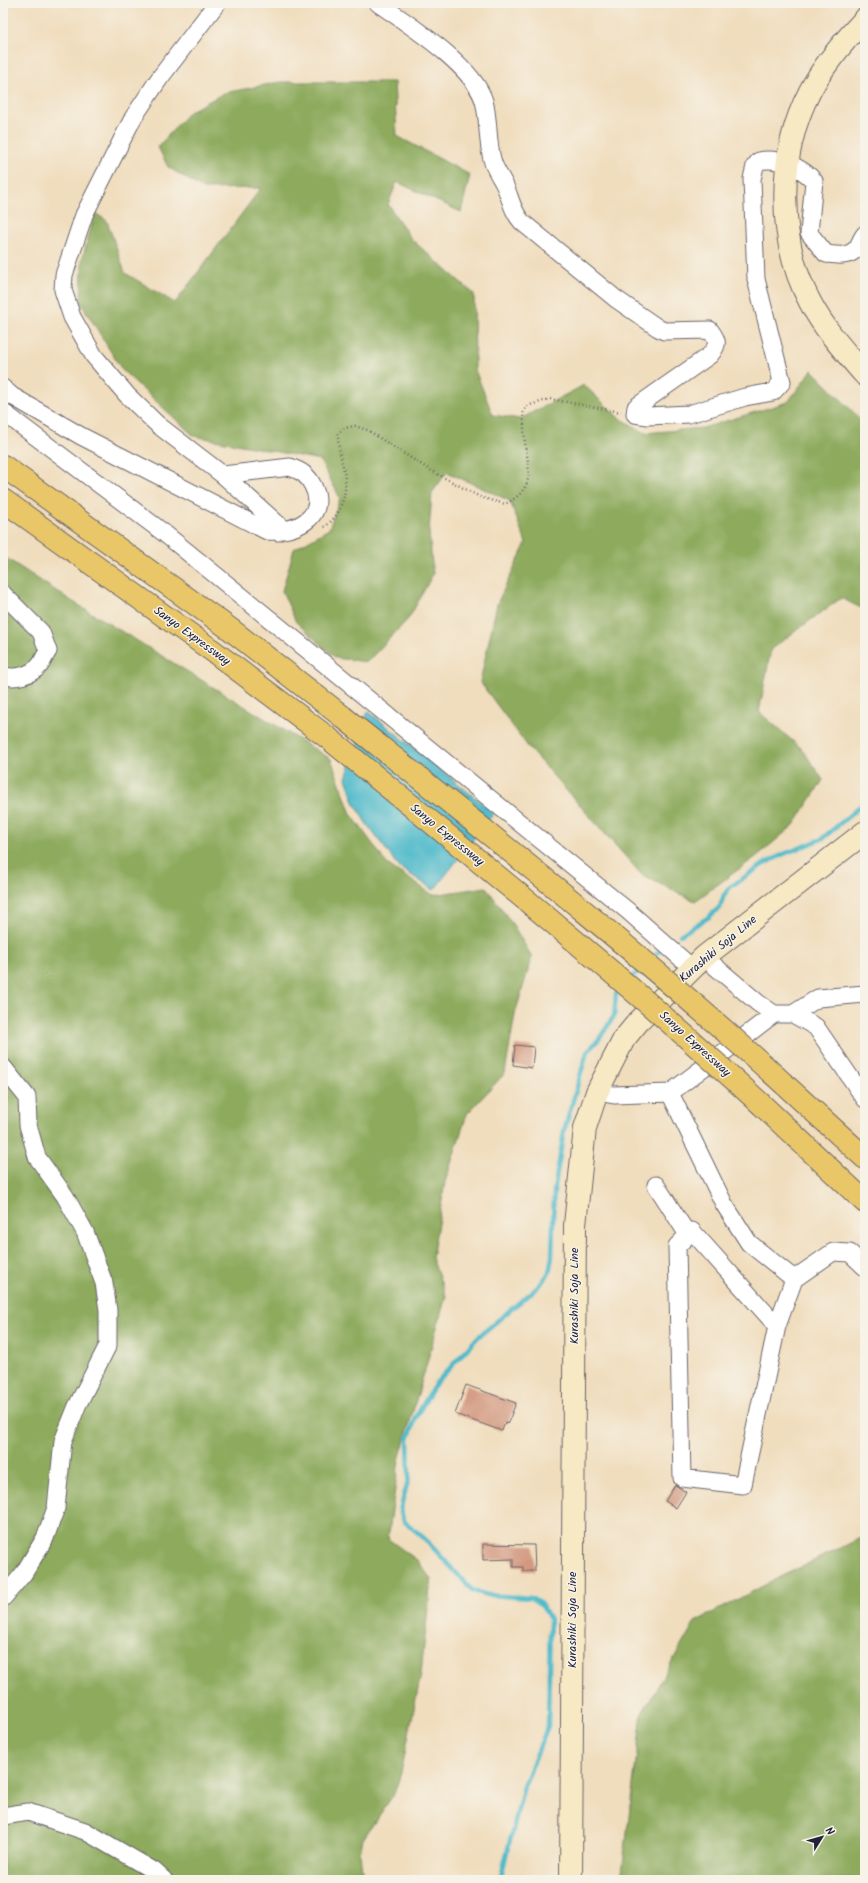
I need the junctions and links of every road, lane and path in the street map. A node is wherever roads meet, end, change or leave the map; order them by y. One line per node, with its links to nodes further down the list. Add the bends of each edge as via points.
1 (216, 3): 11 (street, via 133,118 84,215 64,275 63,290 72,317 94,356 158,425)
2 (378, 3): 9 (street, via 421,34 464,70 476,84 484,102 492,160 515,214 522,222 616,299 658,328 664,331 710,330 716,339 716,347 710,355 636,407)
3 (865, 19): 4 (main road, via 828,63 810,91 796,123)
4 (788, 164): 5 (street, via 807,173 814,181 809,233 826,254 840,256 851,253); 6 (main road, via 785,192 786,232 796,269 810,302 829,332); 9 (street, via 759,161 752,179 756,279 782,382 773,392 745,397 689,414)
5 (865, 234)
6 (865, 375)
7 (3, 388): 14 (street, via 12,396 81,436 267,531)
8 (3, 412): 18 (street, via 182,548 628,911)
9 (635, 414): 13 (path, via 550,399 527,406 523,413 530,473 525,488 515,499 505,504 480,497 455,484 367,430 355,426 344,428 338,434 338,444 346,480 346,494 338,513 326,526)
10 (3, 466): 26 (highway, bridge, via 230,629 563,893 705,1012)
11 (223, 475): 14 (street, via 281,527); 14 (street, via 290,467 300,470 310,479 318,501 315,511 294,528)
12 (3, 500): 28 (highway, Sanyo Expressway, bridge, via 207,646 327,737 684,1033)
13 (320, 528)
14 (278, 532)
15 (3, 594): 16 (street, via 41,632 48,651 40,665 26,674 10,678)
16 (3, 675)
17 (865, 832): 18 (main road, Kurashiki Soja Line)
18 (698, 963): 20 (street); 23 (main road, Kurashiki Soja Line, via 624,1039)
19 (865, 994): 21 (street, via 818,998)
20 (774, 1014): 21 (street); 24 (street)
21 (793, 1014): 25 (street, via 816,1027)
22 (3, 1068): 33 (street, via 27,1097 28,1125 37,1157 65,1196 85,1232 104,1283 108,1310 108,1345 77,1406 63,1441 56,1508 45,1538 24,1573)
23 (597, 1092): 24 (street, via 614,1095); 36 (main road, Kurashiki Soja Line, via 585,1128 575,1225)
24 (670, 1093): 31 (street, via 724,1204 749,1243)
25 (865, 1099)
26 (865, 1158)
27 (656, 1185): 29 (street)
28 (862, 1199)
29 (688, 1235): 32 (street, via 692,1231); 32 (street, via 677,1246 682,1478 743,1485)
30 (865, 1267): 31 (street, via 850,1253 833,1252)
31 (794, 1279): 32 (street)
32 (777, 1326)
33 (3, 1598)
34 (3, 1816): 35 (street, via 28,1812 85,1832 154,1871)
35 (164, 1880)
36 (571, 1880)

